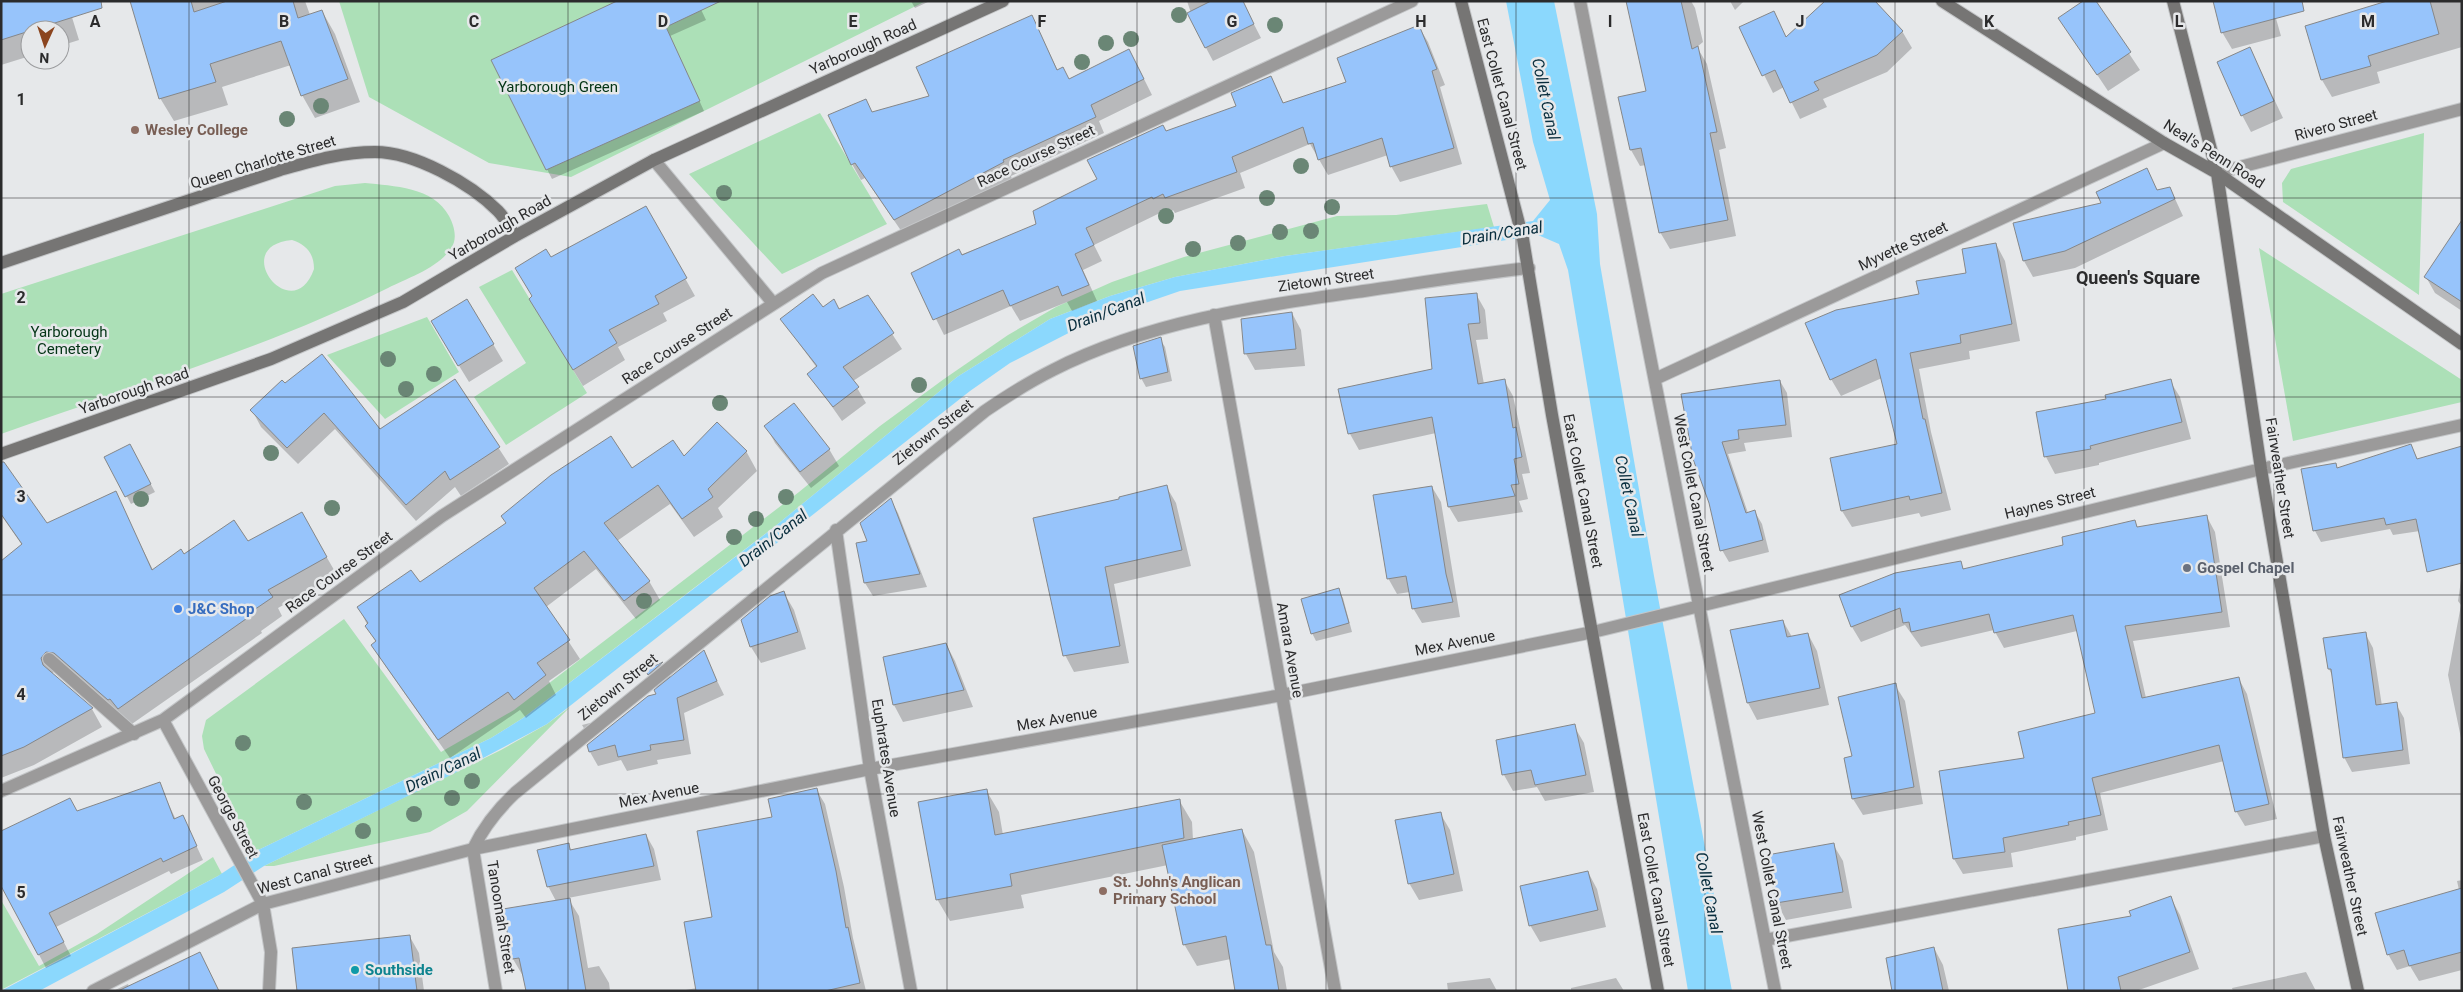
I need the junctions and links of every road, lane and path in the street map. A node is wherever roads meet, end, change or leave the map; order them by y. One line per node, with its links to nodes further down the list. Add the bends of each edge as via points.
1 (1003, 1): 9 (street, Yarborough Road)
2 (1412, 1): 14 (street, Race Course Street, via 831,269)
3 (1461, 1): 13 (street, East Collet Canal Street, via 1520,222)
4 (1580, 1): 17 (street, West Collet Canal Street)
5 (1942, 1): 8 (street, Neal's Penn Road)
6 (2173, 1): 10 (street, Fairweather Street)
7 (2462, 109): 10 (street, Rivero Street)
8 (2164, 143): 10 (street, Neal's Penn Road); 17 (street, Myvette Street)
9 (654, 160): 11 (street, Yarborough Road); 14 (street)
10 (2218, 173): 16 (street, Neal's Penn Road); 20 (street, Fairweather Street)
11 (515, 236): 12 (street, Queen Charlotte Street, via 499,212 452,178 402,156 377,152 350,153 280,170); 19 (street, Yarborough Road, via 402,302 280,355)
12 (1, 263)
13 (1529, 268): 15 (street, Zietown Street, via 1269,304); 24 (street, East Collet Canal Street, via 1552,415)
14 (773, 303): 27 (street, Race Course Street, via 442,516)
15 (1214, 315): 21 (street, Zietown Street, via 1090,353 1020,388 985,411); 26 (street, Amara Avenue)
16 (2462, 344)
17 (1655, 379): 22 (street, West Collet Canal Street)
18 (2462, 425): 20 (street, Haynes Street)
19 (1, 454)
20 (2261, 469): 22 (street, Haynes Street); 31 (street, Fairweather Street)
21 (836, 530): 29 (street, Euphrates Avenue); 32 (street, Zietown Street, via 515,793 493,814)
22 (1699, 605): 23 (street, Haynes Street); 34 (street, West Collet Canal Street)
23 (1647, 619): 24 (street, Mex Avenue)
24 (1593, 632): 26 (street, Mex Avenue); 40 (street, East Collet Canal Street)
25 (48, 659): 28 (street)
26 (1282, 695): 29 (street, Mex Avenue); 39 (street, Amara Avenue)
27 (163, 720): 28 (street, Race Course Street); 33 (street, George Street)
28 (134, 734): 30 (street, Race Course Street)
29 (870, 769): 32 (street, Mex Avenue); 38 (street, Euphrates Avenue)
30 (1, 791)
31 (2324, 836): 34 (street); 42 (street, Fairweather Street)
32 (473, 849): 33 (street, West Canal Street); 37 (street, Tanoomah Street)
33 (263, 904): 35 (street, West Canal Street); 36 (street, George Street, via 271,952)
34 (1765, 940): 41 (street, West Collet Canal Street)
35 (94, 991)
36 (269, 991)
37 (496, 991)
38 (911, 991)
39 (1335, 991)
40 (1658, 991)
41 (1775, 991)
42 (2358, 991)

